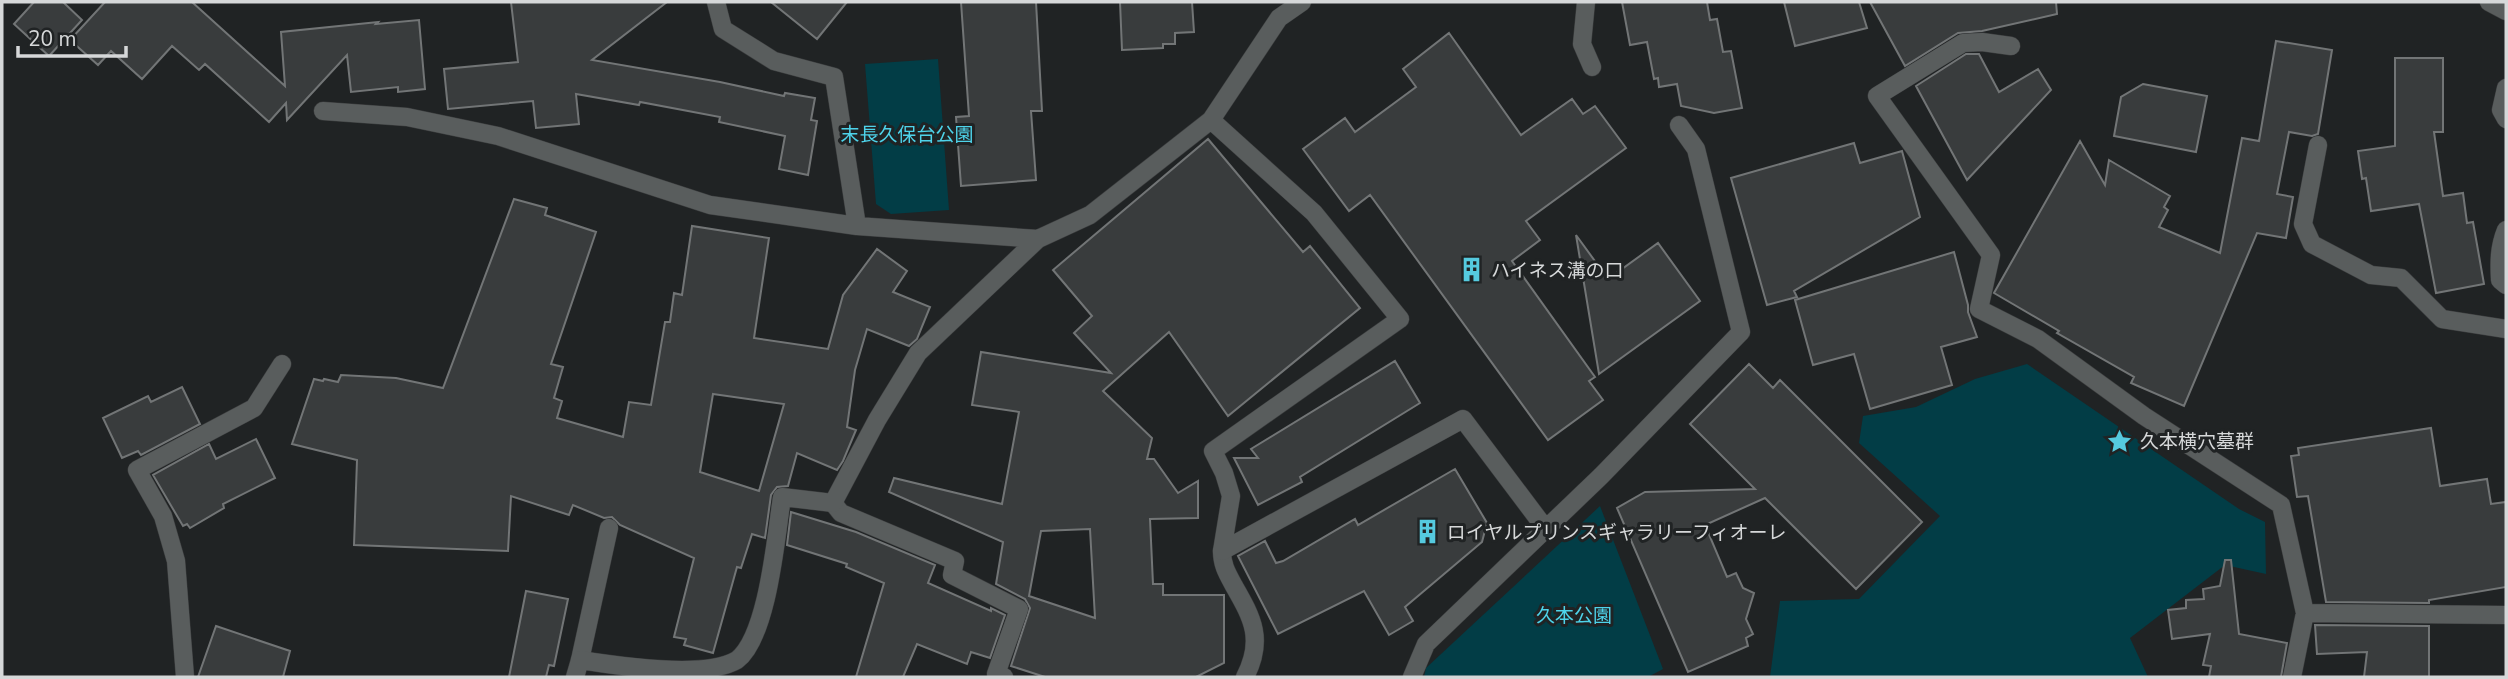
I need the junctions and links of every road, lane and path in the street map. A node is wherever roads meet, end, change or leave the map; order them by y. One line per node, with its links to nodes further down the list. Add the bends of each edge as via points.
1 (716, 2): 14 (street, via 723,29 774,61 834,77)
2 (1302, 2): 11 (street, via 1279,18)
3 (1586, 2): 7 (street, via 1582,44)
4 (2489, 2): 5 (street)
5 (2506, 11)
6 (2011, 46): 24 (street, via 1963,43 1877,96 1991,255 1979,309 2038,339 2144,416 2281,505)
7 (1592, 67)
8 (2506, 88): 10 (street, via 2501,110)
9 (323, 111): 14 (street, via 407,117 498,136 710,205)
10 (2506, 119)
11 (1211, 120): 16 (street, via 1090,215); 23 (street, via 1314,213 1400,319 1213,451 1231,496)
12 (1679, 125): 22 (street, via 1696,149 1741,331)
13 (2318, 145): 18 (street, via 2303,224 2312,244 2371,275 2401,278 2442,319)
14 (857, 226): 16 (street)
15 (2506, 230): 17 (street, via 2499,260)
16 (1038, 239): 20 (street, via 918,352)
17 (2506, 285)
18 (2506, 329)
19 (282, 364): 27 (street, via 254,408 137,470 163,516 176,561)
20 (833, 503): 26 (street, via 782,497 764,605 754,638 737,660 713,670 682,673); 28 (street, via 841,513 955,561 952,575 1019,608 996,674)
21 (609, 528): 26 (street)
22 (1545, 528): 23 (street, via 1463,419); 30 (street, via 1426,643)
23 (1222, 551): 29 (street, via 1222,564 1252,617 1256,652)
24 (2305, 613): 25 (street); 31 (street)
25 (2506, 615)
26 (578, 669)
27 (185, 677)
28 (1004, 677)
29 (1245, 677)
30 (1412, 677)
31 (2292, 677)

